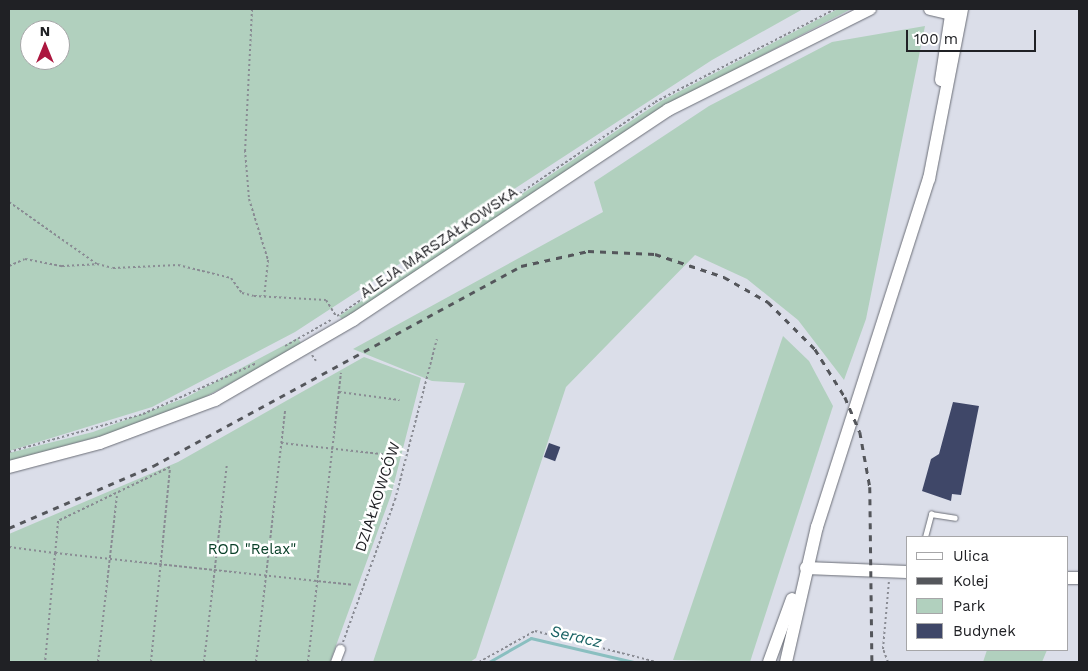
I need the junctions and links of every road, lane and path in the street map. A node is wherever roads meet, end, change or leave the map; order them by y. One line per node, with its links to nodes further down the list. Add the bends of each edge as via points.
1 (252, 9): 9 (path, via 245,150 249,199 268,260)
2 (835, 9): 10 (path, via 655,102)
3 (870, 9): 10 (main road, ALEJA MARSZAŁKOWSKA, via 668,110)
4 (930, 9): 5 (main road)
5 (957, 10): 31 (main road, via 939,137)
6 (9, 202): 7 (path)
7 (97, 264): 8 (path, via 62,266 25,259); 9 (path, via 113,268 178,265 231,278 242,293)
8 (9, 266)
9 (264, 296): 10 (path, via 313,296 326,300)
10 (340, 322): 12 (path); 23 (main road, ALEJA MARSZAŁKOWSKA, via 215,400 100,443)
11 (437, 339): 38 (path, DZIAŁKOWCÓW, via 394,500)
12 (280, 350)
13 (264, 359): 20 (path, via 143,414)
14 (341, 373): 15 (path)
15 (339, 392): 16 (path); 19 (path)
16 (399, 400)
17 (285, 411): 18 (path)
18 (281, 443): 19 (path); 35 (path)
19 (333, 449): 21 (path); 36 (path)
20 (9, 452)
21 (399, 456)
22 (227, 463): 32 (path)
23 (9, 467)
24 (117, 496): 28 (path, via 58,521); 29 (path); 30 (path, via 170,467)
25 (955, 518): 26 (lane, via 931,514)
26 (925, 536)
27 (9, 547): 28 (path)
28 (56, 553): 29 (path); 39 (path)
29 (110, 559): 30 (path); 40 (path)
30 (162, 564): 32 (path); 41 (path)
31 (806, 568): 33 (main road); 48 (main road); 49 (main road)
32 (214, 570): 35 (path); 42 (path)
33 (890, 571): 34 (main road); 50 (path, via 883,649)
34 (906, 572)
35 (266, 576): 36 (path); 43 (path)
36 (318, 582): 37 (path); 44 (path)
37 (352, 585)
38 (340, 649): 45 (street)
39 (45, 662)
40 (98, 662)
41 (151, 662)
42 (204, 662)
43 (256, 662)
44 (308, 662)
45 (335, 662)
46 (479, 662): 47 (path, via 534,631)
47 (657, 662)
48 (770, 662)
49 (786, 662)
50 (888, 662)

